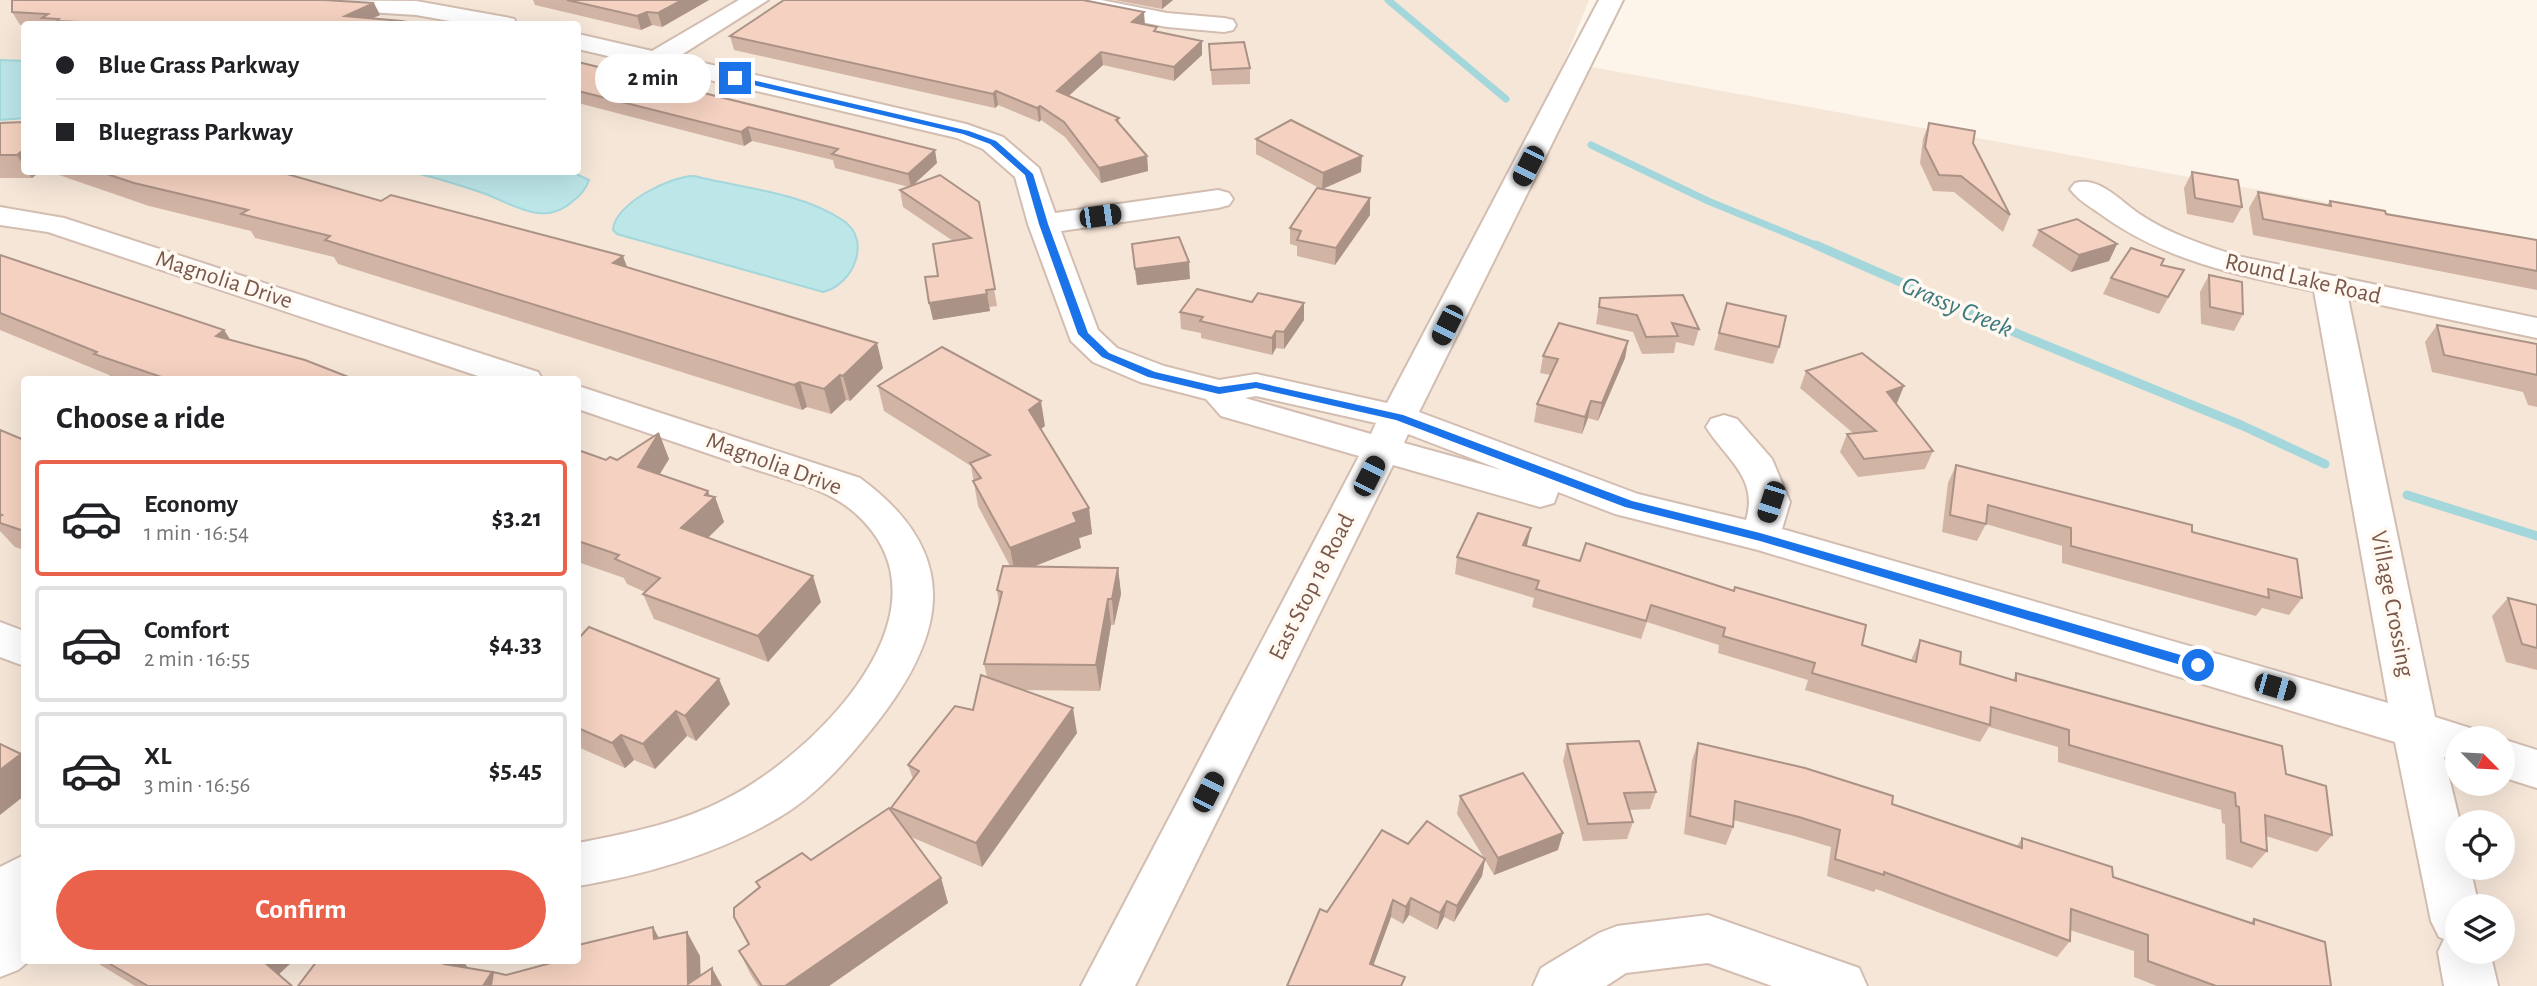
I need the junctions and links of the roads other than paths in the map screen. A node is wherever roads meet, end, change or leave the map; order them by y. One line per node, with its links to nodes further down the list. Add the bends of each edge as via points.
1 (288, 0): 6 (street)
2 (484, 0): 6 (street)
3 (756, 0): 10 (street)
4 (1063, 0): 8 (street, via 1167,20)
5 (1611, 0): 20 (street, East Stop 18 Road)
6 (458, 14): 7 (street)
7 (491, 21)
8 (1224, 25)
9 (581, 43): 10 (street)
10 (656, 60): 14 (street, via 979,137 1008,153 1029,174)
11 (2085, 189): 15 (street, Round Lake Road, via 2133,224 2179,246 2229,264)
12 (1218, 199): 14 (street)
13 (0, 216): 17 (street, Magnolia Drive, via 76,232)
14 (1043, 224): 20 (street, via 1083,334 1105,355 1152,374 1219,391 1234,408 1337,435)
15 (2329, 287): 16 (street, Round Lake Road); 24 (street, Village Crossing)
16 (2537, 328)
17 (514, 376)
18 (581, 398): 28 (street, Magnolia Drive, via 846,487 897,533 913,591 905,639 895,663 859,713 804,774 765,802 683,841)
19 (1724, 428): 21 (street, via 1759,468 1771,502)
20 (1390, 434): 21 (street, via 1567,501 1629,505); 35 (street, East Stop 18 Road)
21 (1760, 537): 24 (street)
22 (0, 638): 23 (street)
23 (21, 648)
24 (2415, 729): 25 (street); 30 (street, Village Crossing)
25 (2445, 739)
26 (2515, 762): 27 (street)
27 (2537, 769)
28 (581, 864)
29 (21, 880): 31 (street)
30 (2451, 894)
31 (0, 897)
32 (21, 935): 33 (street)
33 (0, 953)
34 (2466, 964): 38 (street)
35 (1108, 986)
36 (1560, 986): 37 (street, via 1617,950 1708,939)
37 (1840, 986)
38 (2471, 986)

